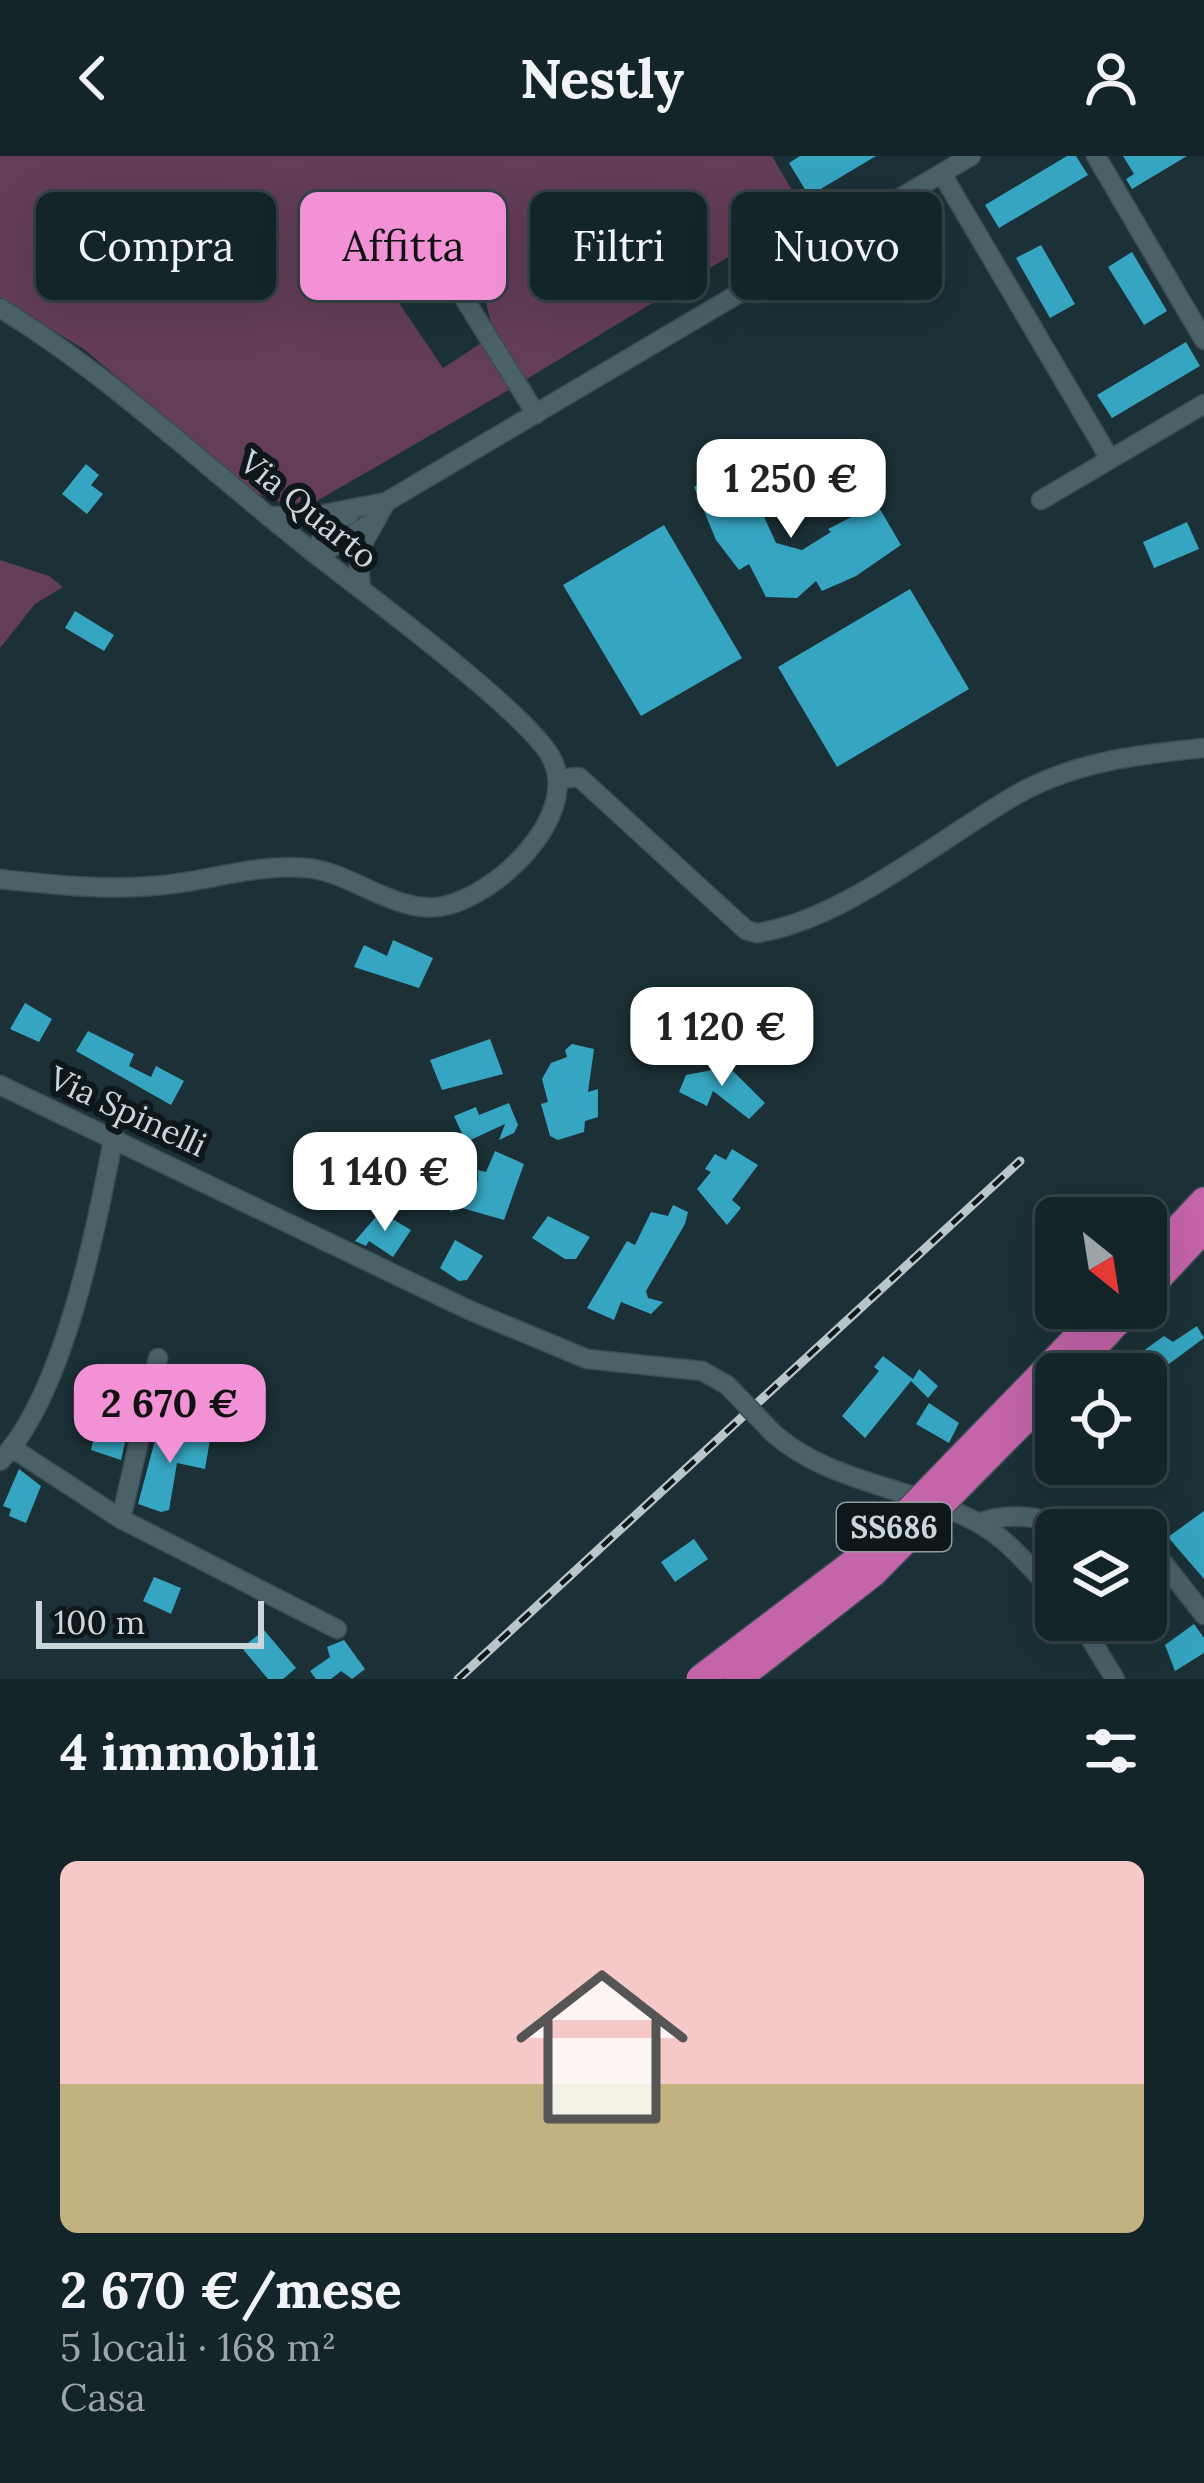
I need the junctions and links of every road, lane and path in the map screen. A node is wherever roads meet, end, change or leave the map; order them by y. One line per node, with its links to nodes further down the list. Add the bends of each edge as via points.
1 (971, 156): 3 (street)
2 (1096, 156): 6 (street)
3 (942, 173): 8 (street); 9 (street)
4 (461, 300): 8 (street)
5 (0, 308): 12 (street, Via Quarto, via 84,362)
6 (1204, 340)
7 (1204, 404): 9 (street)
8 (536, 414): 11 (street)
9 (1110, 459): 10 (street)
10 (1041, 500)
11 (370, 513): 12 (street); 13 (street, via 331,525); 14 (street, via 358,552)
12 (268, 516): 13 (street, Via Quarto)
13 (313, 552): 14 (street, Via Quarto)
14 (361, 590): 16 (street, Via Quarto, via 529,731)
15 (1204, 748): 16 (street, via 1058,775 885,878 757,933 580,777)
16 (558, 779): 17 (street, via 553,811 528,848 490,883 442,907 419,908 307,868 122,888)
17 (0, 879)
18 (0, 1085): 19 (street, Via Spinelli)
19 (114, 1136): 29 (street, via 96,1231 37,1409); 32 (street, Via Spinelli, bridge, via 587,1359 702,1371 790,1448)
20 (1204, 1201): 22 (highway)
21 (1204, 1229): 23 (highway)
22 (1167, 1241)
23 (1167, 1269)
24 (1107, 1329): 25 (highway, SS686)
25 (1081, 1353)
26 (158, 1358): 31 (street)
27 (1035, 1396): 38 (highway, SS686, bridge, via 873,1548)
28 (1035, 1409): 39 (highway, SS686, bridge, via 873,1573)
29 (6, 1455): 31 (street)
30 (1035, 1517): 32 (street, via 1003,1514)
31 (121, 1519): 36 (street)
32 (978, 1523): 34 (street, Via Spinelli)
33 (1167, 1567): 35 (street)
34 (1035, 1575)
35 (1204, 1616)
36 (337, 1629)
37 (1092, 1641): 40 (street)
38 (700, 1679)
39 (737, 1679)
40 (1115, 1679)

